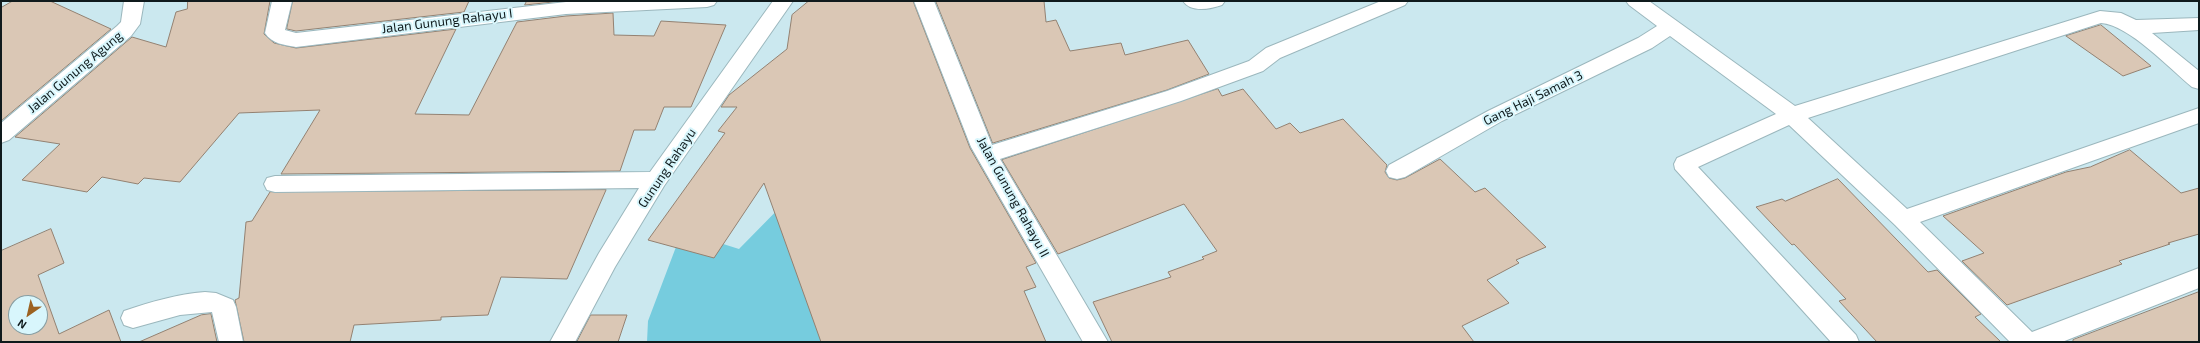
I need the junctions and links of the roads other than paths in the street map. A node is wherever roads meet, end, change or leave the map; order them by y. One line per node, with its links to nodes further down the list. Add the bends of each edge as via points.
1 (134, 1): 16 (street, Jalan Gunung Agung, via 130,24 124,31)
2 (282, 1): 3 (street, Jalan Gunung Rahayu I, via 275,33 296,40 572,7)
3 (707, 1)
4 (784, 1): 19 (street, Gunung Rahayu)
5 (924, 1): 17 (street, Jalan Gunung Rahayu II)
6 (1193, 1): 7 (street)
7 (1215, 1)
8 (1398, 1): 17 (street, via 1273,53 1256,66 1174,96)
9 (1636, 1): 11 (street)
10 (2199, 24): 12 (street)
11 (1670, 26): 14 (street); 18 (street, Gang Haji Samah 3, via 1645,43 1495,116)
12 (2133, 27): 13 (street); 14 (street, via 2114,18 2100,17)
13 (2199, 82)
14 (1792, 115): 21 (street); 27 (street, via 1689,161 1685,164 1686,169)
15 (2199, 115): 21 (street)
16 (1, 135)
17 (987, 155): 26 (street, Jalan Gunung Rahayu II)
18 (1397, 172)
19 (656, 180): 20 (street); 25 (street, Gunung Rahayu, via 607,260)
20 (275, 184)
21 (1903, 219): 28 (street)
22 (2199, 278): 29 (street)
23 (133, 318): 24 (street, via 197,301 214,301 224,307)
24 (231, 342)
25 (562, 342)
26 (1096, 342)
27 (1847, 342)
28 (2026, 342)
29 (2034, 342)

